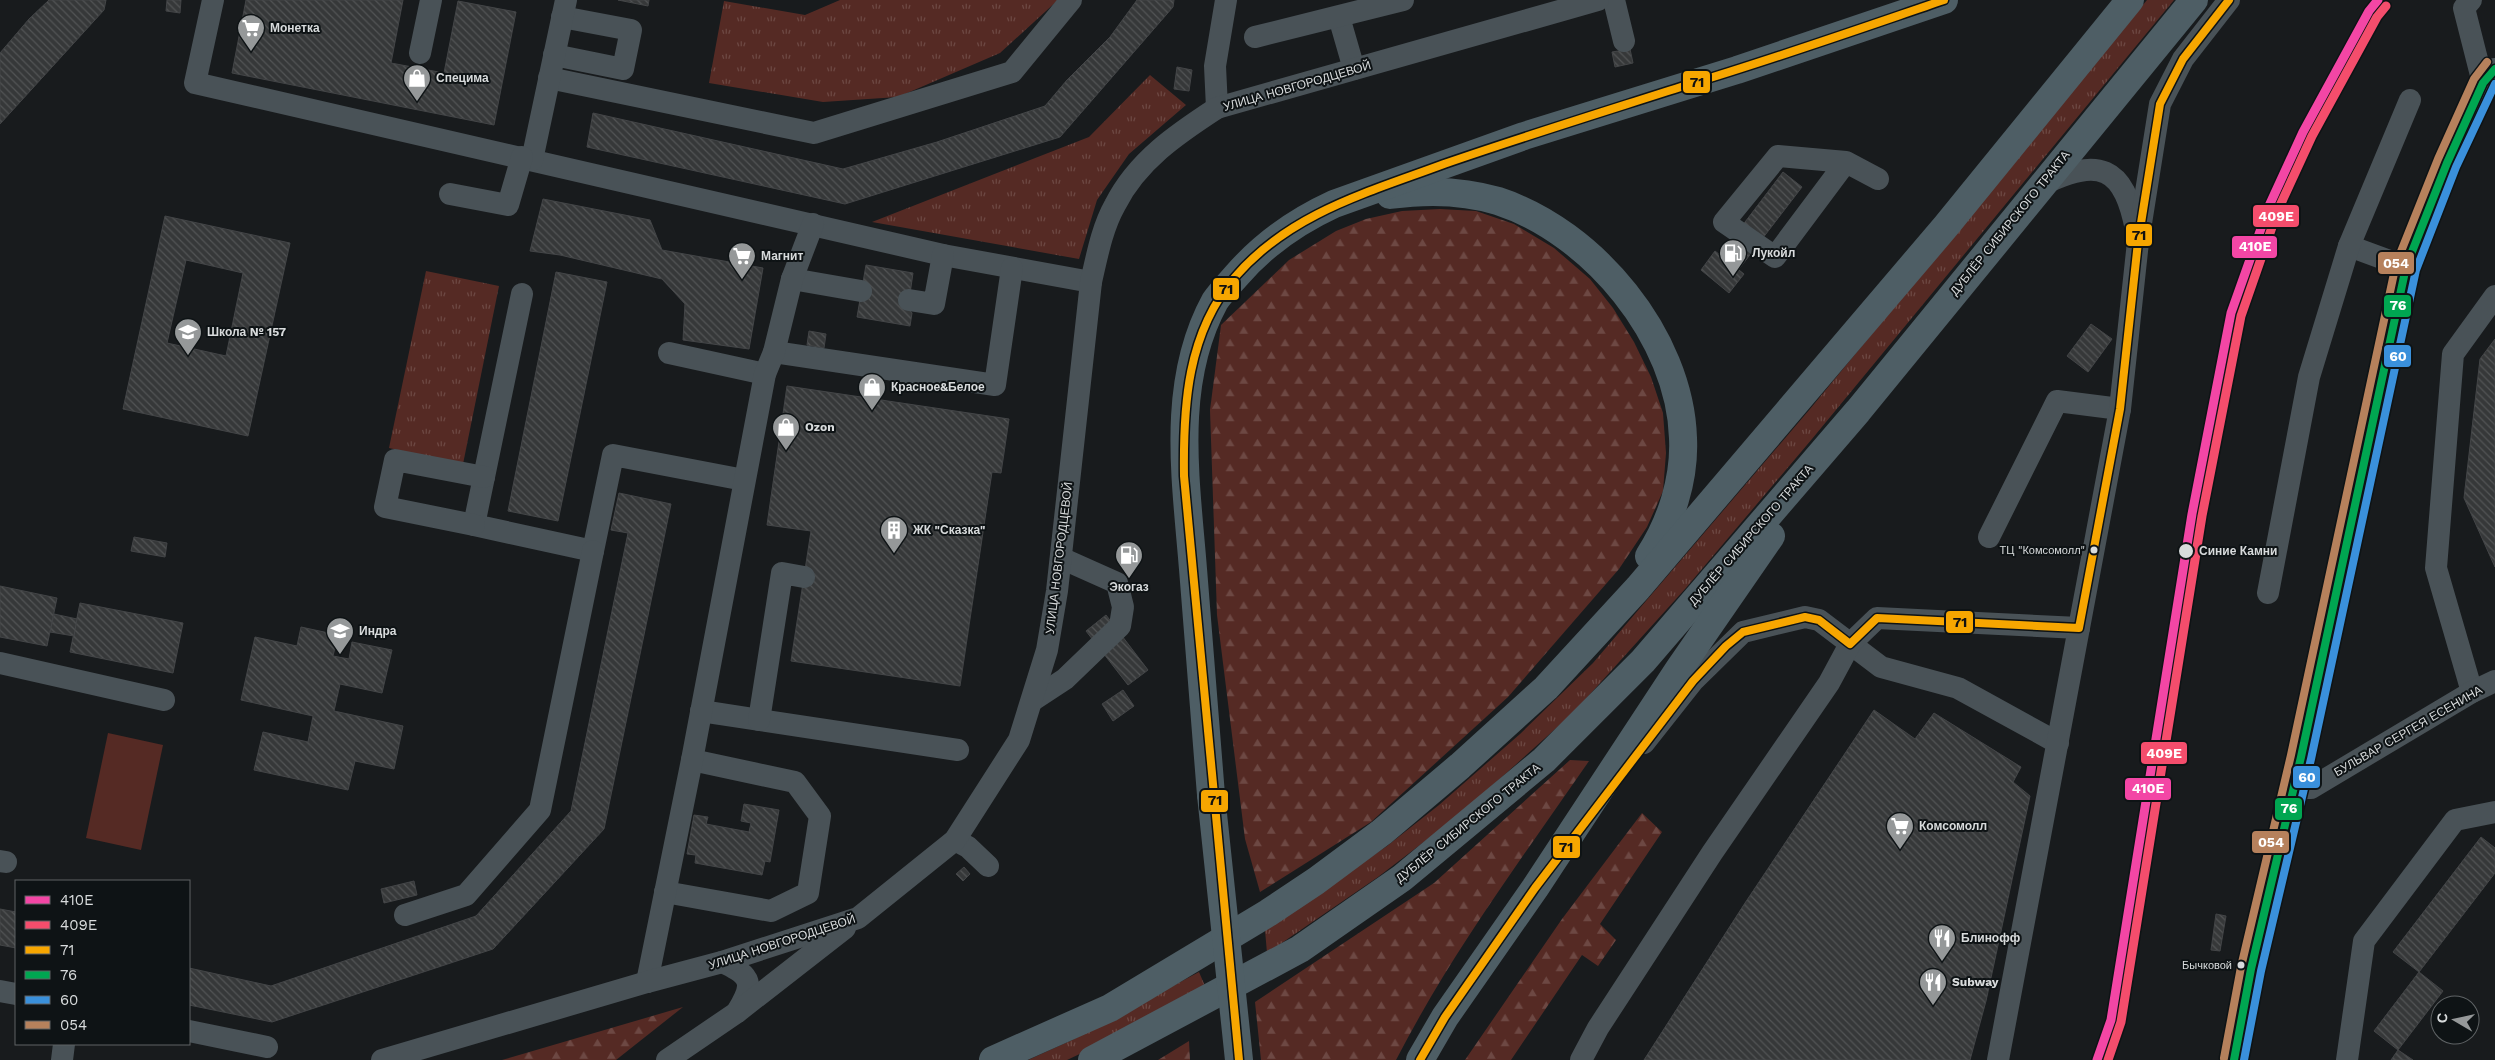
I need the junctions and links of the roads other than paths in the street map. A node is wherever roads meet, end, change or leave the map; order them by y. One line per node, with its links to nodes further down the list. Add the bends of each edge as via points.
1 (213, 0): 25 (street, via 195,83)
2 (431, 0): 18 (street)
3 (1071, 0): 22 (street, via 1012,72 814,133)
4 (1226, 0): 24 (street, via 1215,66)
5 (1403, 0): 15 (street)
6 (1598, 0): 14 (street, УЛИЦА НОВГОРОДЦЕВОЙ)
7 (1614, 0): 17 (street)
8 (1944, 0): 30 (main road, via 1737,70 1524,136)
9 (2130, 0): 68 (main road, via 1946,226 1638,588 1546,688)
10 (2194, 0): 28 (main road, ДУБЛЁР СИБИРСКОГО ТРАКТА)
11 (2229, 0): 32 (street, via 2183,59 2160,104)
12 (2471, 0): 21 (street, via 2464,8)
13 (561, 5): 19 (street); 19 (street, via 631,30 623,69)
14 (1557, 5): 20 (street, УЛИЦА НОВГОРОДЦЕВОЙ)
15 (1339, 17): 16 (street); 20 (street)
16 (1255, 37)
17 (1624, 42)
18 (420, 53)
19 (554, 55): 22 (street)
20 (1354, 69): 24 (street, УЛИЦА НОВГОРОДЦЕВОЙ)
21 (2489, 76): 35 (street, via 2447,163)
22 (550, 78): 25 (street)
23 (2410, 100): 33 (street)
24 (1217, 108): 38 (street, УЛИЦА НОВГОРОДЦЕВОЙ, via 1176,135 1130,180 1114,206)
25 (527, 159): 29 (street, via 508,205); 31 (street)
26 (1846, 162): 26 (street, via 1778,156 1724,222 1775,257); 27 (street)
27 (1878, 179)
28 (2041, 185): 32 (street, via 2070,173 2094,168 2107,171 2124,193 2133,212); 47 (main road, ДУБЛЁР СИБИРСКОГО ТРАКТА)
29 (450, 194)
30 (1334, 204): 68 (main road, via 1405,193 1453,192 1499,202 1530,214 1568,236 1596,260 1627,296 1649,330 1677,393 1684,439 1682,464 1676,495 1660,540 1648,558); 90 (main road, bridge, via 1308,216 1251,259 1216,300 1198,340 1190,369 1184,440 1211,796)
31 (813, 224): 34 (street); 37 (street)
32 (2138, 242): 46 (street)
33 (2349, 246): 35 (street); 55 (street, via 2309,377)
34 (943, 255): 36 (street); 40 (street, via 934,304)
35 (2406, 267): 69 (street)
36 (1012, 268): 38 (street); 43 (street, via 995,385)
37 (792, 280): 39 (street, via 833,286); 43 (street)
38 (1091, 282): 53 (street, УЛИЦА НОВГОРОДЦЕВОЙ)
39 (863, 284)
40 (910, 293)
41 (522, 294): 48 (street)
42 (2495, 296): 60 (street, via 2453,354 2436,568)
43 (774, 352): 45 (street)
44 (669, 353): 45 (street)
45 (765, 374): 49 (street)
46 (2120, 409): 51 (street, via 2057,401); 56 (street)
47 (1858, 411): 73 (main road, via 1679,668); 85 (main road, ДУБЛЁР СИБИРСКОГО ТРАКТА, via 1643,661 1544,760 1402,878 1300,949)
48 (484, 477): 50 (street); 50 (street, via 395,460 385,507)
49 (744, 480): 52 (street, via 613,455); 63 (street)
50 (474, 526): 52 (street)
51 (1989, 538)
52 (593, 551): 75 (street, via 540,810 466,895)
53 (1061, 558): 62 (street, УЛИЦА НОВГОРОДЦЕВОЙ, via 1047,650); 62 (street, via 1117,582 1123,607 1120,626 1065,679)
54 (804, 577): 64 (street, via 782,573)
55 (2268, 593)
56 (2079, 628): 57 (street, via 1876,618); 65 (street)
57 (1846, 641): 65 (street, via 1882,667 1958,688); 73 (street, via 1819,620 1805,617 1743,632 1693,680); 92 (street, via 1829,683 1712,853 1598,1028)
58 (0, 663): 61 (street)
59 (2495, 681): 60 (street, БУЛЬВАР СЕРГЕЯ ЕСЕНИНА)
60 (2472, 692): 69 (street, БУЛЬВАР СЕРГЕЯ ЕСЕНИНА, via 2311,788)
61 (164, 700)
62 (1033, 700): 71 (street, УЛИЦА НОВГОРОДЦЕВОЙ, via 1019,740)
63 (701, 710): 64 (street); 67 (street)
64 (759, 720): 66 (street)
65 (2058, 743): 93 (street)
66 (958, 750)
67 (692, 760): 74 (street); 74 (street, via 795,782 820,816 808,893 771,911)
68 (1460, 766): 89 (main road, via 1382,832 1268,914 1110,1008)
69 (2294, 788): 94 (street, via 2253,960)
70 (2495, 812): 95 (street, via 2455,820 2364,941)
71 (956, 840): 72 (street); 76 (street, УЛИЦА НОВГОРОДЦЕВОЙ)
72 (988, 866)
73 (1535, 888): 91 (main road, via 1445,1017)
74 (665, 892): 78 (street)
75 (405, 915)
76 (858, 918): 77 (street, УЛИЦА НОВГОРОДЦЕВОЙ); 81 (street)
77 (722, 962): 78 (street, УЛИЦА НОВГОРОДЦЕВОЙ); 81 (street, via 742,973 748,981 749,992)
78 (647, 982): 87 (street, УЛИЦА НОВГОРОДЦЕВОЙ)
79 (0, 991): 80 (street)
80 (15, 994)
81 (736, 1013): 88 (street)
82 (190, 1031): 84 (street)
83 (64, 1045): 86 (street)
84 (267, 1047)
85 (1104, 1055)
86 (62, 1060)
87 (382, 1060)
88 (667, 1060)
89 (993, 1060)
90 (1239, 1060)
91 (1420, 1060)
92 (1581, 1060)
93 (1998, 1060)
94 (2234, 1060)
95 (2347, 1060)

